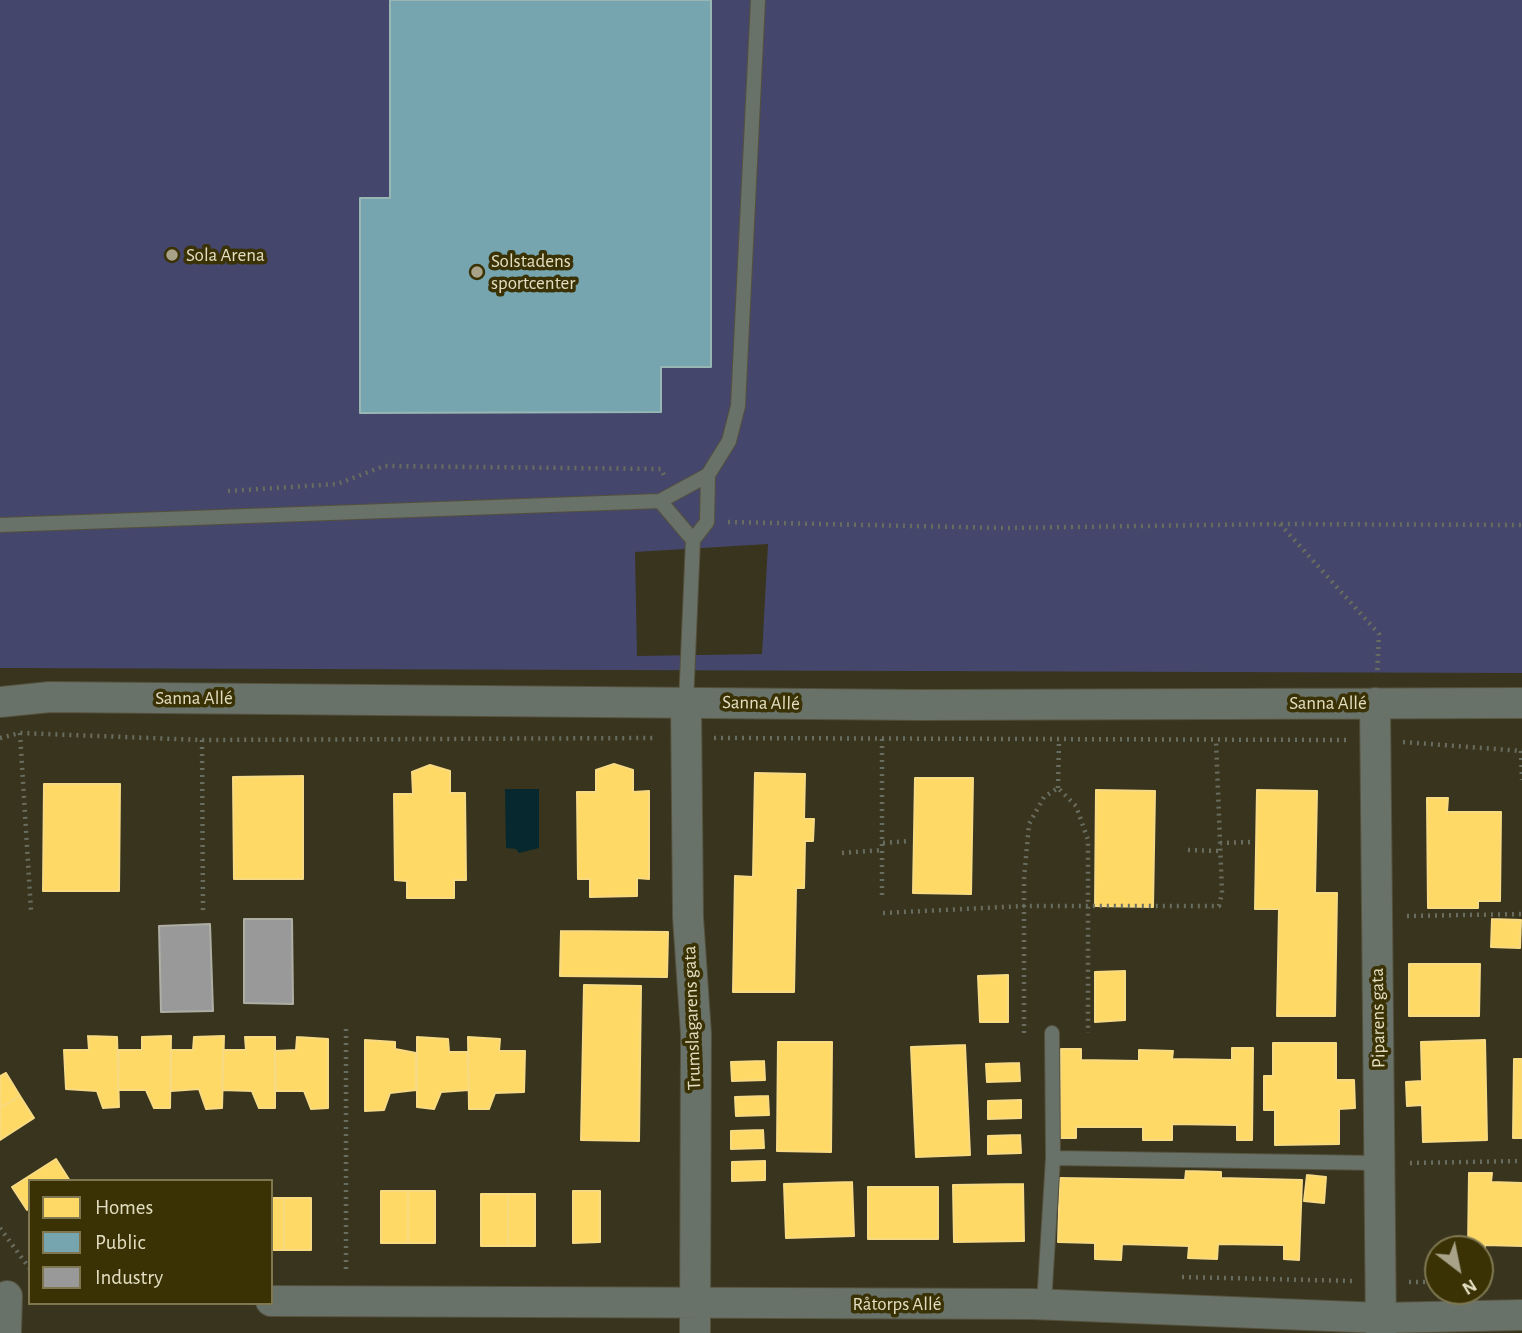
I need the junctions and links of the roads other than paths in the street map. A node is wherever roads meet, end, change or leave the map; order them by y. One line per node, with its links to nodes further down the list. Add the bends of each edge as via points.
1 (758, 0): 2 (lane, via 738,406 729,441)
2 (708, 475): 3 (lane); 5 (lane, via 707,522)
3 (660, 501): 4 (lane); 5 (lane)
4 (0, 525)
5 (693, 540): 7 (lane)
6 (0, 702): 7 (street, Sanna Allé, via 50,697)
7 (686, 702): 8 (street, Sanna Allé); 15 (street, Trumslagarens gata, via 688,917 696,1034)
8 (1375, 703): 9 (street, Sanna Allé); 12 (street, Piparens gata)
9 (1522, 703)
10 (1052, 1033): 11 (lane)
11 (1053, 1158): 12 (lane); 16 (lane)
12 (1377, 1163): 18 (street, Piparens gata)
13 (12, 1292): 19 (street)
14 (273, 1301): 15 (street, Råtorps Allé)
15 (696, 1303): 16 (street, Råtorps Allé); 20 (street, Trumslagarens gata)
16 (1044, 1304): 18 (street, Råtorps Allé)
17 (1522, 1315): 18 (street, Råtorps Allé)
18 (1381, 1326)
19 (6, 1333)
20 (695, 1333)

